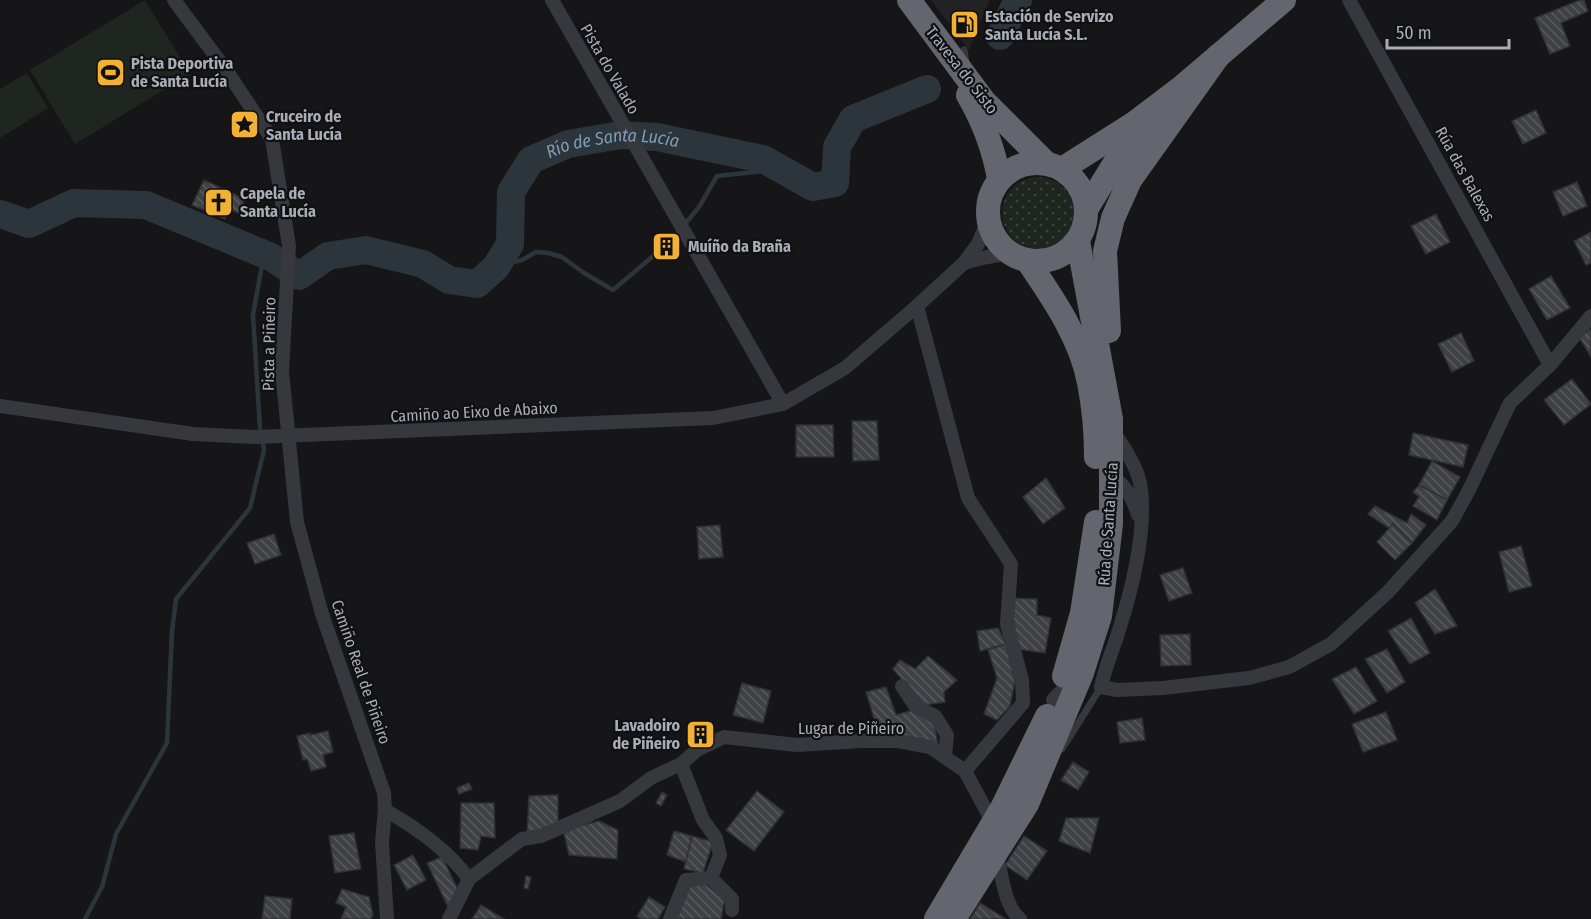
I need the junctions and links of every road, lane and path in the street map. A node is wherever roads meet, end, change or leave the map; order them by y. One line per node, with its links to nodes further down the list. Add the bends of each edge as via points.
1 (174, 0): 26 (street, Pista a Piñeiro, via 272,139 289,246 282,371)
2 (552, 0): 23 (street, Pista do Valado)
3 (898, 0): 12 (highway, Travesa do Sisto, via 975,108)
4 (909, 0): 10 (highway, Travesa do Sisto)
5 (1284, 0): 8 (highway)
6 (1349, 0): 20 (street, Rúa das Balexas)
7 (964, 50): 10 (lane)
8 (1219, 55): 9 (highway); 22 (highway, via 1130,180 1113,218 1105,251 1112,368)
9 (1183, 86): 11 (highway, via 1133,124); 13 (highway, via 1119,156)
10 (974, 89): 11 (highway, Travesa do Sisto)
11 (1054, 166): 12 (highway, via 1029,163); 13 (highway, via 1074,179)
12 (999, 179): 14 (highway, via 988,206)
13 (1087, 208): 15 (highway)
14 (988, 220): 16 (highway, via 996,239); 17 (street)
15 (1078, 241): 16 (highway, via 1055,258 1041,261); 22 (highway, Rúa de Santa Lucía)
16 (1018, 257): 17 (street); 21 (highway, Rúa de Santa Lucía, via 1063,316)
17 (964, 263): 18 (street, Camiño ao Eixo de Abaixo)
18 (917, 306): 23 (street, Camiño ao Eixo de Abaixo, via 845,368); 37 (street, via 968,498 1011,564 1007,624 1022,680 1023,703)
19 (1591, 316): 20 (street)
20 (1550, 365): 31 (street, via 1510,403 1452,521 1388,592 1331,644 1289,667 1249,678 1163,688)
21 (1089, 382): 27 (street, via 1102,413); 32 (highway, Rúa de Santa Lucía, via 1096,436 1096,523 1082,613 1067,668)
22 (1108, 399): 25 (highway, Rúa de Santa Lucía)
23 (783, 404): 26 (street, Camiño ao Eixo de Abaixo, via 713,418)
24 (0, 406): 26 (street, Camiño ao Eixo de Abaixo, via 193,434)
25 (1111, 431): 27 (highway, Rúa de Santa Lucía); 28 (street, via 1129,455)
26 (289, 437): 39 (street, Camiño Real de Piñeiro, via 297,522 322,614 384,793)
27 (1110, 473): 28 (street, via 1122,468); 29 (street, via 1129,492); 32 (street, via 1105,486 1102,552 1086,637 1078,664); 38 (highway, Rúa de Santa Lucía, via 1111,524 1100,616 1082,673)
28 (1138, 479): 29 (street)
29 (1141, 523): 31 (street, via 1124,613)
30 (902, 686): 34 (street, via 915,706 935,716 947,735)
31 (1101, 687): 33 (lane)
32 (1053, 700): 40 (highway, Rúa de Santa Lucía)
33 (1059, 754)
34 (945, 757): 35 (street, Lugar de Piñeiro, via 930,747 898,741 797,745 724,736); 37 (street, Lugar de Piñeiro)
35 (681, 764): 42 (street, via 703,820 716,838 720,855); 43 (street, Lugar de Piñeiro, via 651,778 601,811 541,836 522,839)
36 (1052, 764): 38 (lane)
37 (964, 771): 40 (street, Lugar de Piñeiro)
38 (1027, 804): 41 (highway, Rúa de Santa Lucía)
39 (385, 810): 43 (street, via 416,828 457,863); 45 (street, Camiño Real de Piñeiro, via 382,842)
40 (993, 823): 48 (highway, Rúa de Santa Lucía)
41 (995, 854): 49 (highway, Rúa de Santa Lucía); 50 (street, via 1004,890)
42 (711, 878): 44 (street, via 732,899); 47 (street, via 686,880)
43 (469, 879): 46 (street, Lugar de Piñeiro)
44 (732, 910)
45 (387, 919)
46 (449, 919)
47 (671, 919)
48 (936, 919)
49 (954, 919)
50 (1020, 919)

